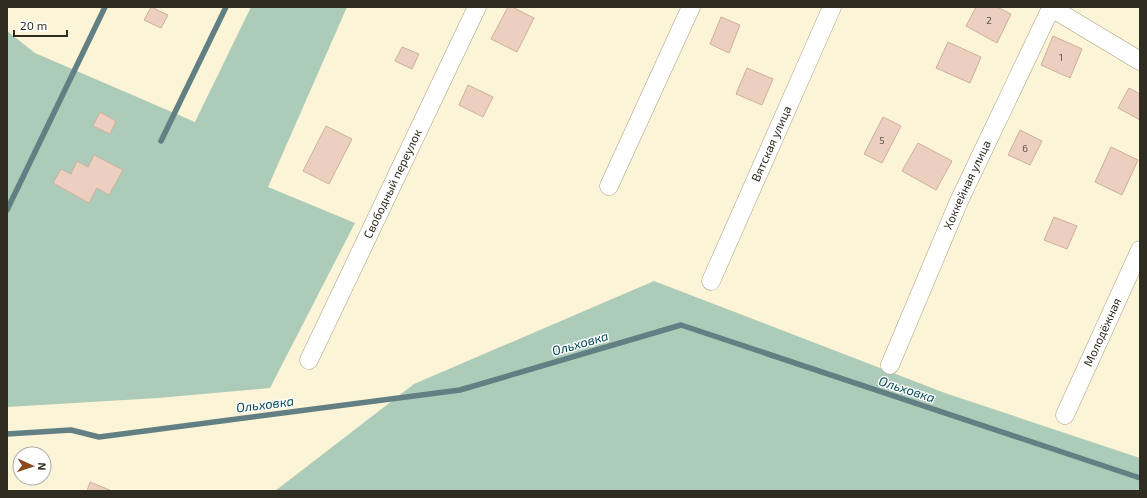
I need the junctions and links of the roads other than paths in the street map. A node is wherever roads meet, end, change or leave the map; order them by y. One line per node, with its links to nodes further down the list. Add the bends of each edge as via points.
1 (476, 7): 9 (street, Свободный переулок)
2 (691, 7): 6 (street)
3 (832, 7): 8 (street, Вятская улица)
4 (1051, 7): 5 (street); 10 (street, Хоккейная улица, via 959,201)
5 (1139, 57)
6 (609, 186)
7 (1140, 250): 11 (street, Молодёжная)
8 (711, 281)
9 (309, 360)
10 (890, 365)
11 (1065, 415)

